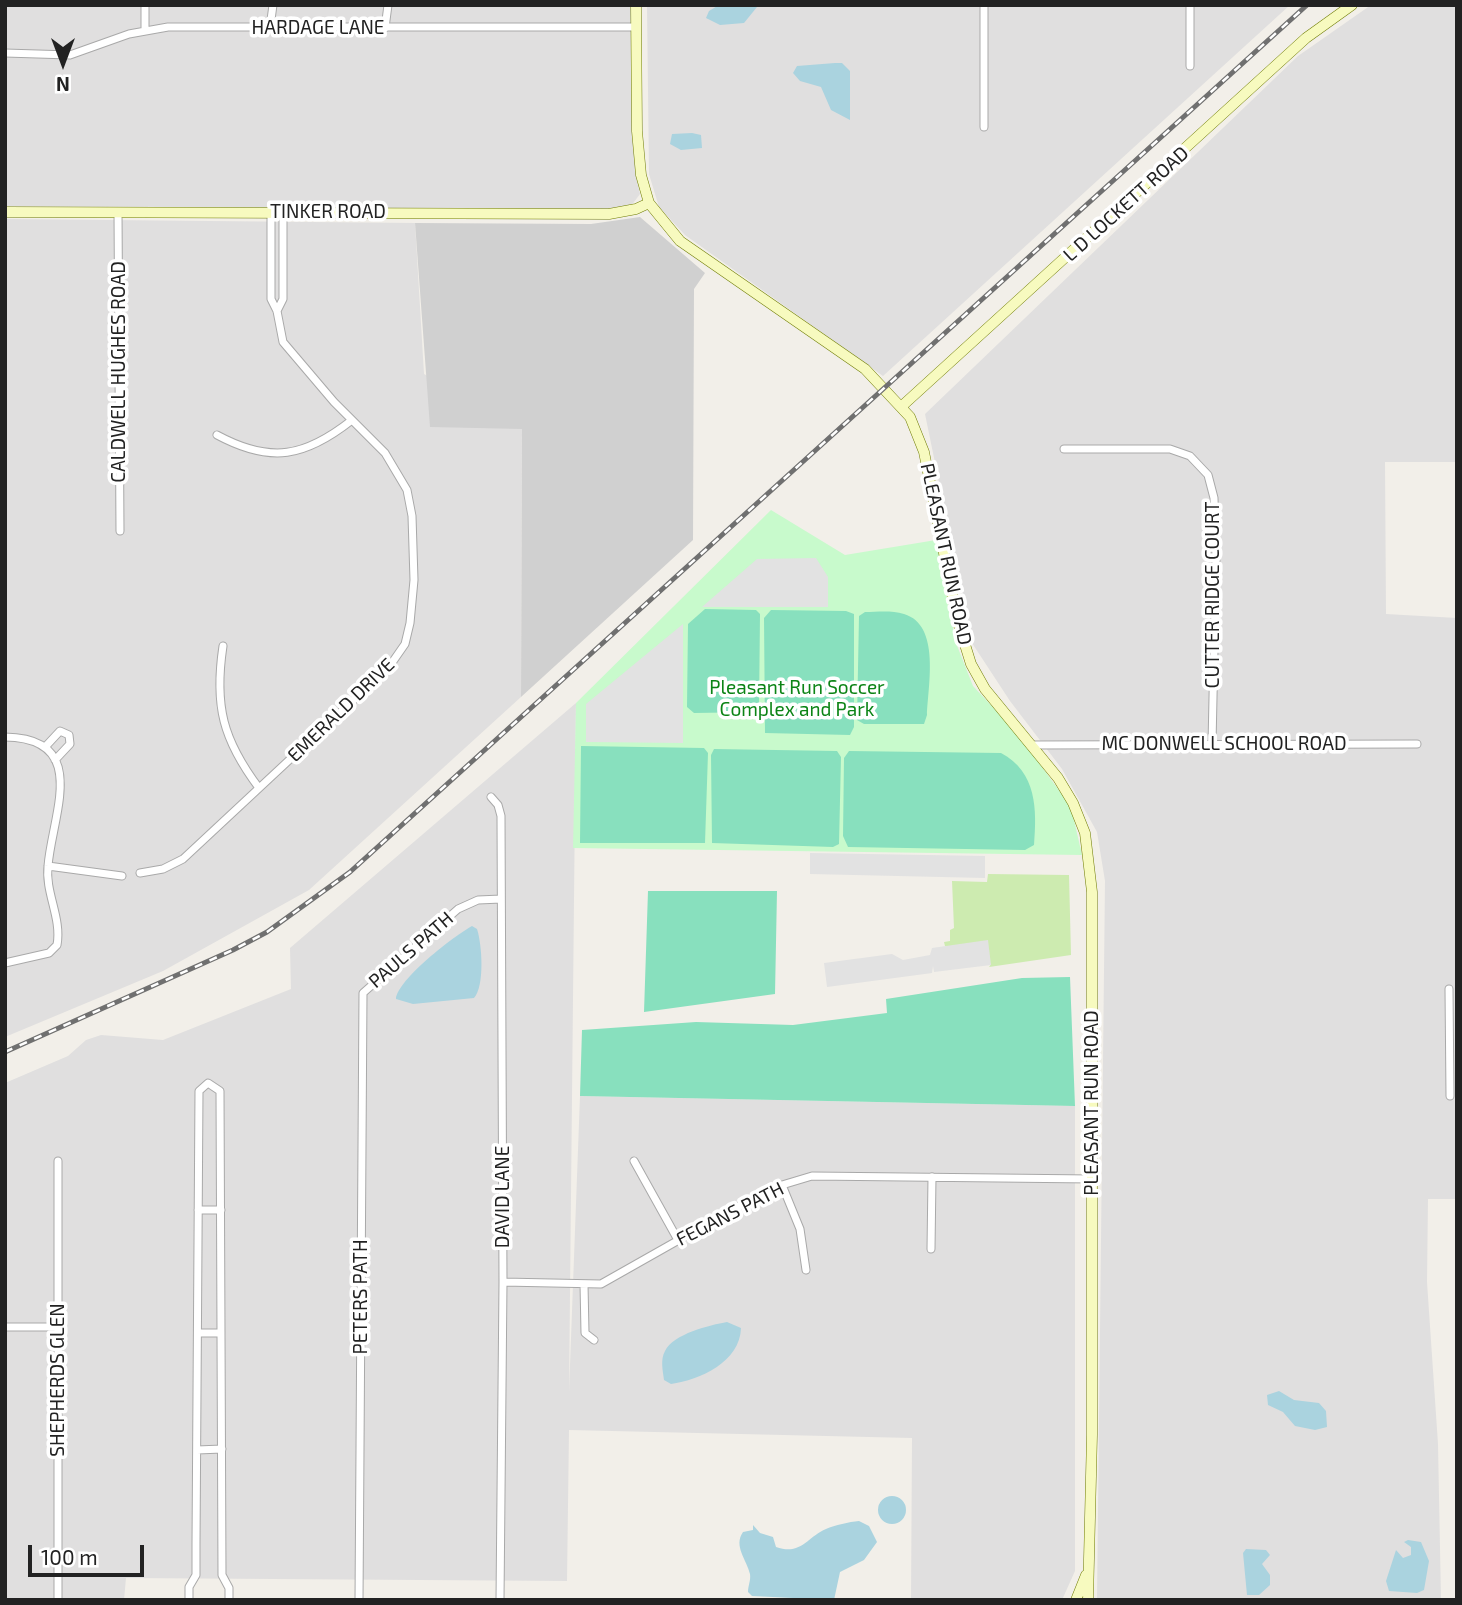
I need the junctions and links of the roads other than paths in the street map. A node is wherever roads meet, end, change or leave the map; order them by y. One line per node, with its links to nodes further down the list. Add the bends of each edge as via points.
1 (145, 5): 11 (street)
2 (273, 5): 8 (street)
3 (388, 5): 10 (street)
4 (636, 5): 9 (main road, PLEASANT RUN ROAD)
5 (984, 5): 14 (street)
6 (1190, 5): 13 (street)
7 (1352, 5): 21 (main road, L D LOCKETT ROAD, via 1306,38)
8 (271, 27): 10 (street, HARDAGE LANE); 11 (street, HARDAGE LANE)
9 (636, 27): 10 (street, HARDAGE LANE); 15 (main road, PLEASANT RUN ROAD, via 637,131)
10 (385, 28)
11 (145, 29): 12 (street, HARDAGE LANE, via 70,55)
12 (5, 53)
13 (1190, 66)
14 (984, 127)
15 (649, 203): 19 (main road, TINKER ROAD, via 609,214); 21 (main road, PLEASANT RUN ROAD, via 680,241 865,369)
16 (5, 212): 17 (main road, TINKER ROAD)
17 (118, 212): 18 (main road, TINKER ROAD); 25 (street, CALDWELL HUGHES ROAD)
18 (271, 212): 19 (main road, TINKER ROAD); 20 (street, EMERALD DRIVE, via 271,299)
19 (283, 212): 20 (street, EMERALD DRIVE, via 283,299)
20 (277, 311): 22 (street, EMERALD DRIVE, via 283,342)
21 (902, 406): 30 (main road, PLEASANT RUN ROAD, via 924,452 957,620 971,664 985,689)
22 (352, 419): 23 (street, via 325,441 303,451 256,452); 33 (street, EMERALD DRIVE, via 385,453 407,490 413,568 405,644 389,667)
23 (217, 435)
24 (1064, 449): 28 (street, CUTTER RIDGE COURT, via 1170,449 1191,456 1208,475 1214,498 1216,558)
25 (120, 531)
26 (223, 646): 33 (street, via 223,721 236,757)
27 (5, 737): 31 (street)
28 (1212, 744): 29 (street, MC DONWELL SCHOOL ROAD); 30 (street, MC DONWELL SCHOOL ROAD)
29 (1417, 744)
30 (1031, 745): 47 (main road, PLEASANT RUN ROAD, via 1073,803 1091,866)
31 (46, 746): 32 (street); 32 (street, via 56,733 69,735 71,744)
32 (55, 760): 35 (street, via 62,785)
33 (259, 788): 36 (street, EMERALD DRIVE, via 183,859)
34 (491, 797): 38 (street, DAVID LANE, via 501,816)
35 (48, 866): 37 (street); 39 (street, via 57,945 48,953)
36 (141, 873)
37 (122, 876)
38 (500, 899): 41 (street, PAULS PATH, via 478,900 458,909); 54 (street, DAVID LANE)
39 (5, 963)
40 (1449, 989): 42 (street)
41 (363, 993): 67 (street, PETERS PATH)
42 (1453, 1065): 43 (street)
43 (1450, 1096)
44 (58, 1161): 57 (street, SHEPHERDS GLEN)
45 (634, 1161): 51 (street)
46 (932, 1177): 47 (street, FEGANS PATH); 48 (street, FEGANS PATH, via 812,1176); 52 (street)
47 (1092, 1179): 63 (main road, PLEASANT RUN ROAD, via 1093,1435)
48 (782, 1185): 51 (street, FEGANS PATH); 53 (street, via 800,1229)
49 (198, 1210): 50 (street); 50 (street, via 199,1091 208,1083 220,1091); 58 (street)
50 (221, 1210): 59 (street)
51 (678, 1240): 55 (street, FEGANS PATH, via 601,1284)
52 (931, 1249)
53 (806, 1270)
54 (503, 1282): 55 (street, FEGANS PATH); 68 (street, DAVID LANE)
55 (584, 1284): 60 (street, via 585,1333)
56 (5, 1327): 57 (street)
57 (58, 1327): 64 (street, SHEPHERDS GLEN)
58 (198, 1333): 59 (street); 61 (street)
59 (221, 1333): 62 (street)
60 (594, 1340)
61 (197, 1450): 62 (street); 65 (street, via 196,1575 189,1587)
62 (222, 1450): 66 (street, via 222,1575)
63 (1086, 1574): 69 (main road, PLEASANT RUN ROAD); 70 (main road, PLEASANT RUN ROAD)
64 (58, 1600)
65 (189, 1600)
66 (229, 1600)
67 (359, 1600)
68 (500, 1600)
69 (1076, 1600)
70 (1088, 1600)

